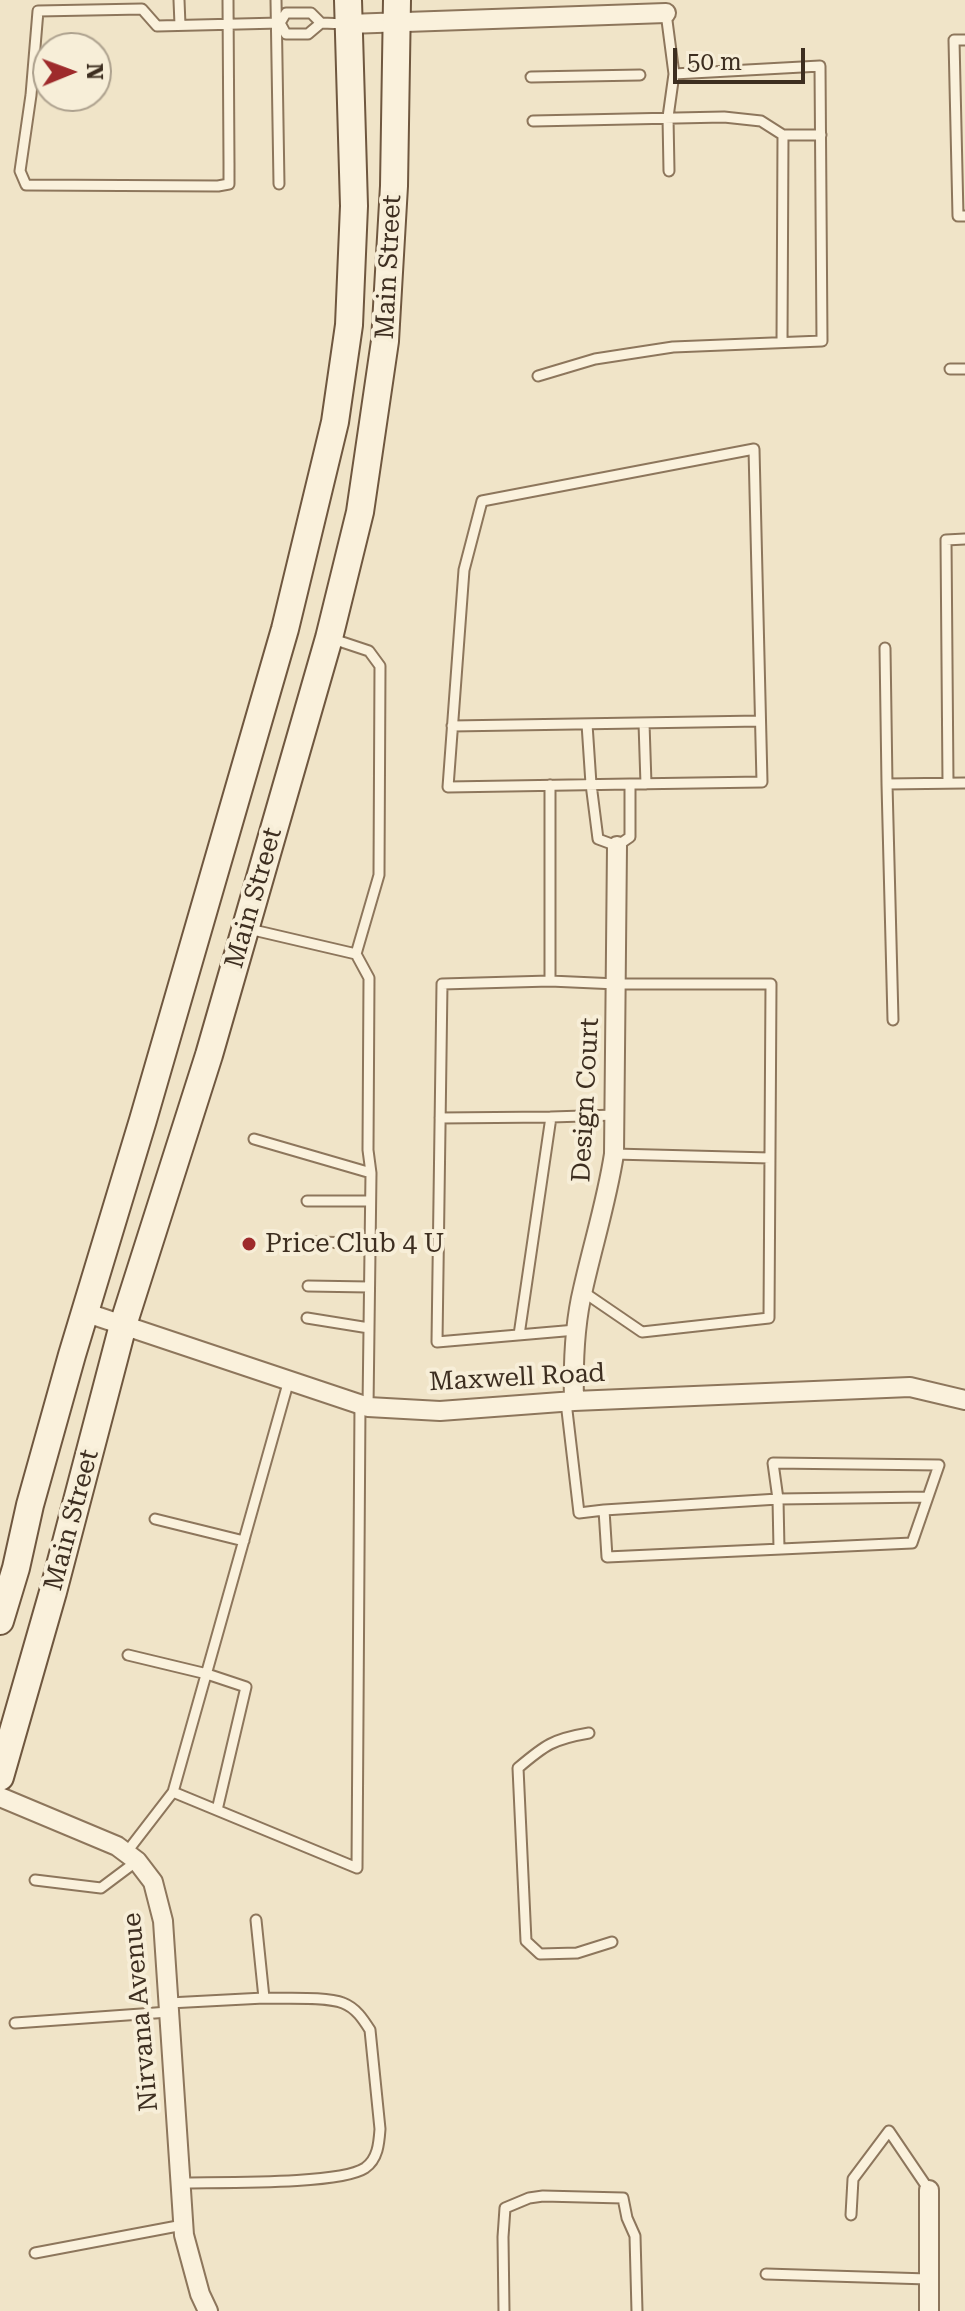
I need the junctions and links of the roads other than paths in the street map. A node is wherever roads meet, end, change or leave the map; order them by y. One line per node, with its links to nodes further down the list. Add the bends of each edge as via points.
1 (38, 0): 7 (lane)
2 (179, 0): 12 (lane)
3 (228, 0): 13 (lane)
4 (276, 0): 10 (lane)
5 (126, 5): 7 (lane); 12 (lane, via 142,9 157,26)
6 (656, 9): 8 (street); 15 (lane)
7 (38, 11): 13 (lane, via 20,171 26,185 229,184)
8 (397, 11): 9 (street); 30 (main road, Main Street, via 385,341 360,512)
9 (348, 12): 11 (lane); 63 (main road, Main Street, via 354,206 349,325 335,422 285,629)
10 (278, 23): 11 (lane, via 286,13 311,13); 11 (lane, via 286,34 308,34); 13 (lane); 23 (lane)
11 (321, 23)
12 (180, 25): 13 (lane)
13 (228, 25)
14 (965, 40): 24 (lane, via 954,40 958,216)
15 (674, 74): 18 (lane); 21 (lane, via 820,66)
16 (640, 75): 17 (lane)
17 (531, 77)
18 (668, 117): 19 (lane); 20 (lane, via 761,121); 22 (lane)
19 (533, 121)
20 (783, 135): 21 (lane); 25 (lane)
21 (821, 135): 25 (lane, via 822,341)
22 (669, 171)
23 (279, 184)
24 (965, 216)
25 (782, 342): 28 (lane, via 673,347 595,359)
26 (950, 369): 27 (lane)
27 (965, 369)
28 (538, 376)
29 (965, 539): 36 (lane, via 946,540)
30 (329, 638): 44 (main road, Main Street); 45 (lane, via 369,651 380,666 379,875)
31 (885, 648): 41 (lane)
32 (760, 721): 33 (lane); 35 (lane, via 754,449 482,501 464,570); 40 (lane, via 762,782)
33 (644, 723): 34 (lane); 40 (lane)
34 (587, 724): 35 (lane); 38 (lane)
35 (452, 726): 42 (lane, via 448,787)
36 (948, 783): 37 (lane); 41 (lane)
37 (965, 783)
38 (591, 784): 39 (lane); 42 (lane); 43 (lane, via 598,839)
39 (630, 784): 40 (lane); 43 (lane, via 630,837)
40 (646, 784)
41 (887, 784): 48 (lane)
42 (550, 785): 46 (lane)
43 (617, 846): 47 (street, Design Court)
44 (245, 928): 45 (lane); 65 (main road, Main Street)
45 (356, 954): 55 (lane, via 369,978)
46 (550, 981): 47 (lane); 51 (lane, via 442,984)
47 (617, 984): 49 (street, Design Court); 54 (lane, via 771,984)
48 (893, 1020)
49 (615, 1115): 50 (lane); 53 (street, Design Court)
50 (551, 1117): 51 (lane); 68 (lane)
51 (440, 1118): 68 (lane, via 437,1342)
52 (254, 1139): 55 (lane)
53 (614, 1154): 54 (lane); 62 (street, Design Court)
54 (770, 1158): 62 (lane, via 769,1318 642,1332)
55 (371, 1173): 57 (lane)
56 (307, 1201): 57 (lane)
57 (370, 1201): 59 (lane)
58 (308, 1242): 59 (lane)
59 (370, 1243): 61 (lane)
60 (308, 1286): 61 (lane)
61 (369, 1287): 66 (lane)
62 (582, 1291): 67 (street, Design Court)
63 (84, 1312): 65 (street, Maxwell Road); 79 (main road, Main Street)
64 (307, 1318): 66 (lane)
65 (123, 1325): 69 (street, Maxwell Road); 83 (main road, Main Street)
66 (369, 1328): 72 (lane)
67 (576, 1330): 68 (lane); 71 (street, Design Court)
68 (519, 1335)
69 (289, 1380): 72 (street, Maxwell Road); 77 (lane)
70 (965, 1400): 71 (street, Maxwell Road, via 910,1387)
71 (570, 1401): 72 (street, Maxwell Road, via 440,1411); 75 (lane, via 579,1513)
72 (364, 1405): 86 (lane, via 357,1868)
73 (928, 1497): 74 (lane); 74 (lane, via 939,1465 773,1463); 78 (lane, via 912,1543)
74 (778, 1499): 75 (lane); 78 (lane)
75 (604, 1510): 78 (lane, via 607,1557)
76 (155, 1519): 77 (lane)
77 (244, 1541): 81 (lane)
78 (779, 1549)
79 (0, 1621)
80 (128, 1655): 81 (lane)
81 (207, 1674): 84 (lane); 86 (lane, via 246,1687)
82 (589, 1733): 90 (lane, via 541,1748 518,1768 526,1941 540,1954 577,1953)
83 (0, 1777)
84 (173, 1792): 86 (lane); 87 (lane)
85 (0, 1797): 87 (street, via 117,1846)
86 (217, 1810)
87 (131, 1857): 88 (lane, via 101,1888); 92 (street, Nirvana Avenue, via 153,1882 163,1921)
88 (35, 1880)
89 (256, 1920): 91 (lane)
90 (612, 1942)
91 (264, 1998): 92 (lane); 94 (lane, via 339,2001 362,2018 370,2030 380,2129 373,2161 350,2174)
92 (169, 2008): 93 (lane); 94 (street, Nirvana Avenue)
93 (15, 2023)
94 (180, 2183): 97 (street, Nirvana Avenue)
95 (929, 2190): 96 (lane, via 889,2131 853,2179); 100 (street)
96 (851, 2215)
97 (183, 2225): 98 (lane); 101 (street, Nirvana Avenue)
98 (35, 2253)
99 (766, 2274): 100 (lane)
100 (928, 2279): 104 (street)
101 (208, 2311)
102 (504, 2311): 103 (lane, via 505,2208 529,2198 556,2196 623,2198 635,2236)
103 (637, 2311)
104 (929, 2311)

